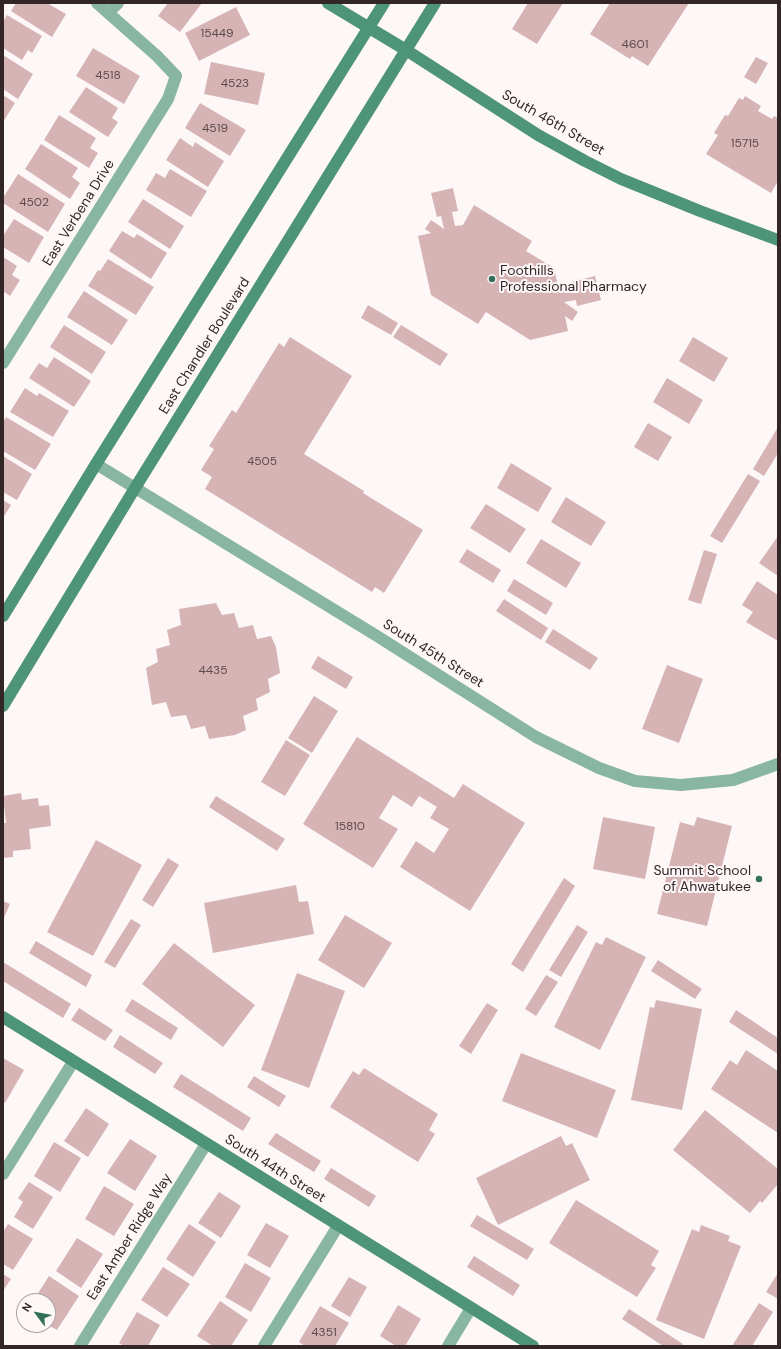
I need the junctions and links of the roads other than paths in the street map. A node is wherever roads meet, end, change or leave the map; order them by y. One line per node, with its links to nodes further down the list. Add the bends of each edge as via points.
1 (97, 3): 6 (street)
2 (118, 3): 6 (street)
3 (328, 3): 7 (main road, South 46th Street)
4 (384, 3): 7 (main road)
5 (435, 3): 8 (main road, East Chandler Boulevard)
6 (108, 13): 10 (street, East Verbena Drive, via 176,76 168,99)
7 (368, 28): 8 (main road, South 46th Street); 11 (main road)
8 (406, 50): 9 (main road, South 46th Street, via 538,135 585,161 621,179); 12 (main road, East Chandler Boulevard)
9 (778, 240)
10 (3, 363)
11 (96, 464): 12 (street, South 45th Street); 13 (main road)
12 (135, 488): 14 (main road, East Chandler Boulevard); 15 (street, South 45th Street, via 377,636 536,738 599,768 635,781 681,785 733,780)
13 (3, 616)
14 (3, 706)
15 (778, 764)
16 (3, 1017): 17 (main road, South 44th Street)
17 (73, 1062): 18 (main road, South 44th Street); 19 (street)
18 (206, 1144): 20 (main road, South 44th Street); 22 (street, East Amber Ridge Way)
19 (3, 1174)
20 (338, 1226): 21 (main road, South 44th Street); 23 (street)
21 (471, 1308): 24 (street); 25 (main road, South 44th Street)
22 (80, 1346)
23 (264, 1346)
24 (448, 1346)
25 (533, 1346)

